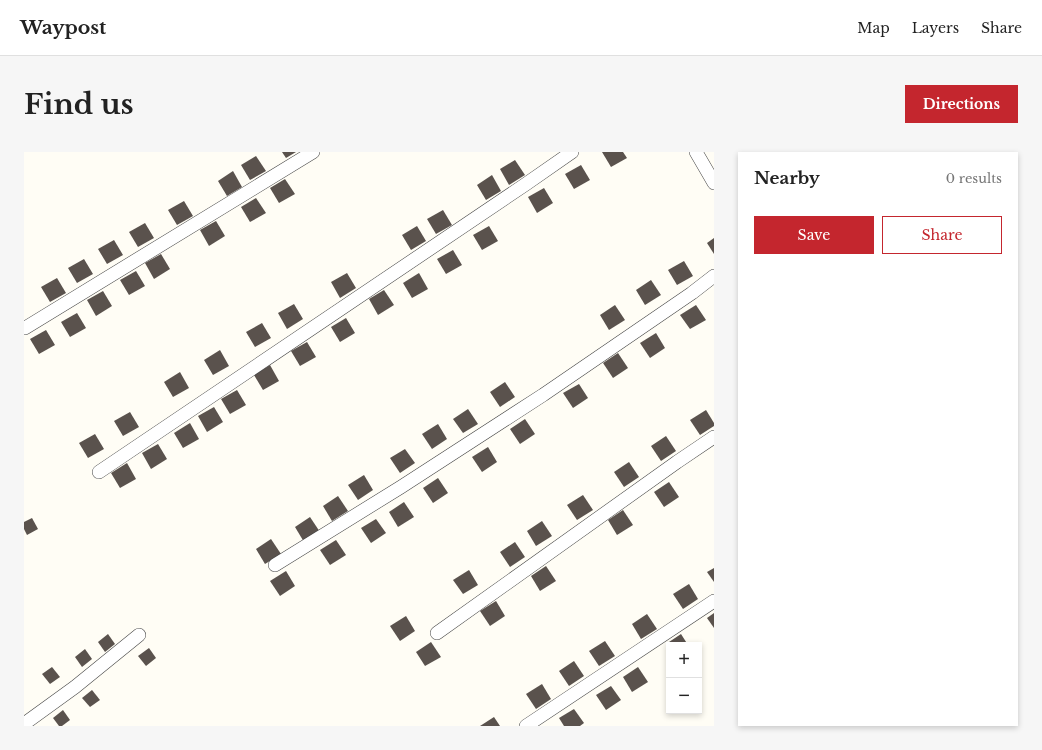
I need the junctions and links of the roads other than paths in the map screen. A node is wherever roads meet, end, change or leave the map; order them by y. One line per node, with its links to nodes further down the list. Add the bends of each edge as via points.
1 (313, 152): 6 (street)
2 (572, 152): 8 (street)
3 (696, 152): 4 (street)
4 (714, 183)
5 (714, 276): 9 (street, via 543,395)
6 (25, 328)
7 (714, 437): 11 (street)
8 (99, 472)
9 (275, 565)
10 (714, 601): 14 (street)
11 (437, 633)
12 (139, 636): 13 (street)
13 (24, 724)
14 (526, 726)

